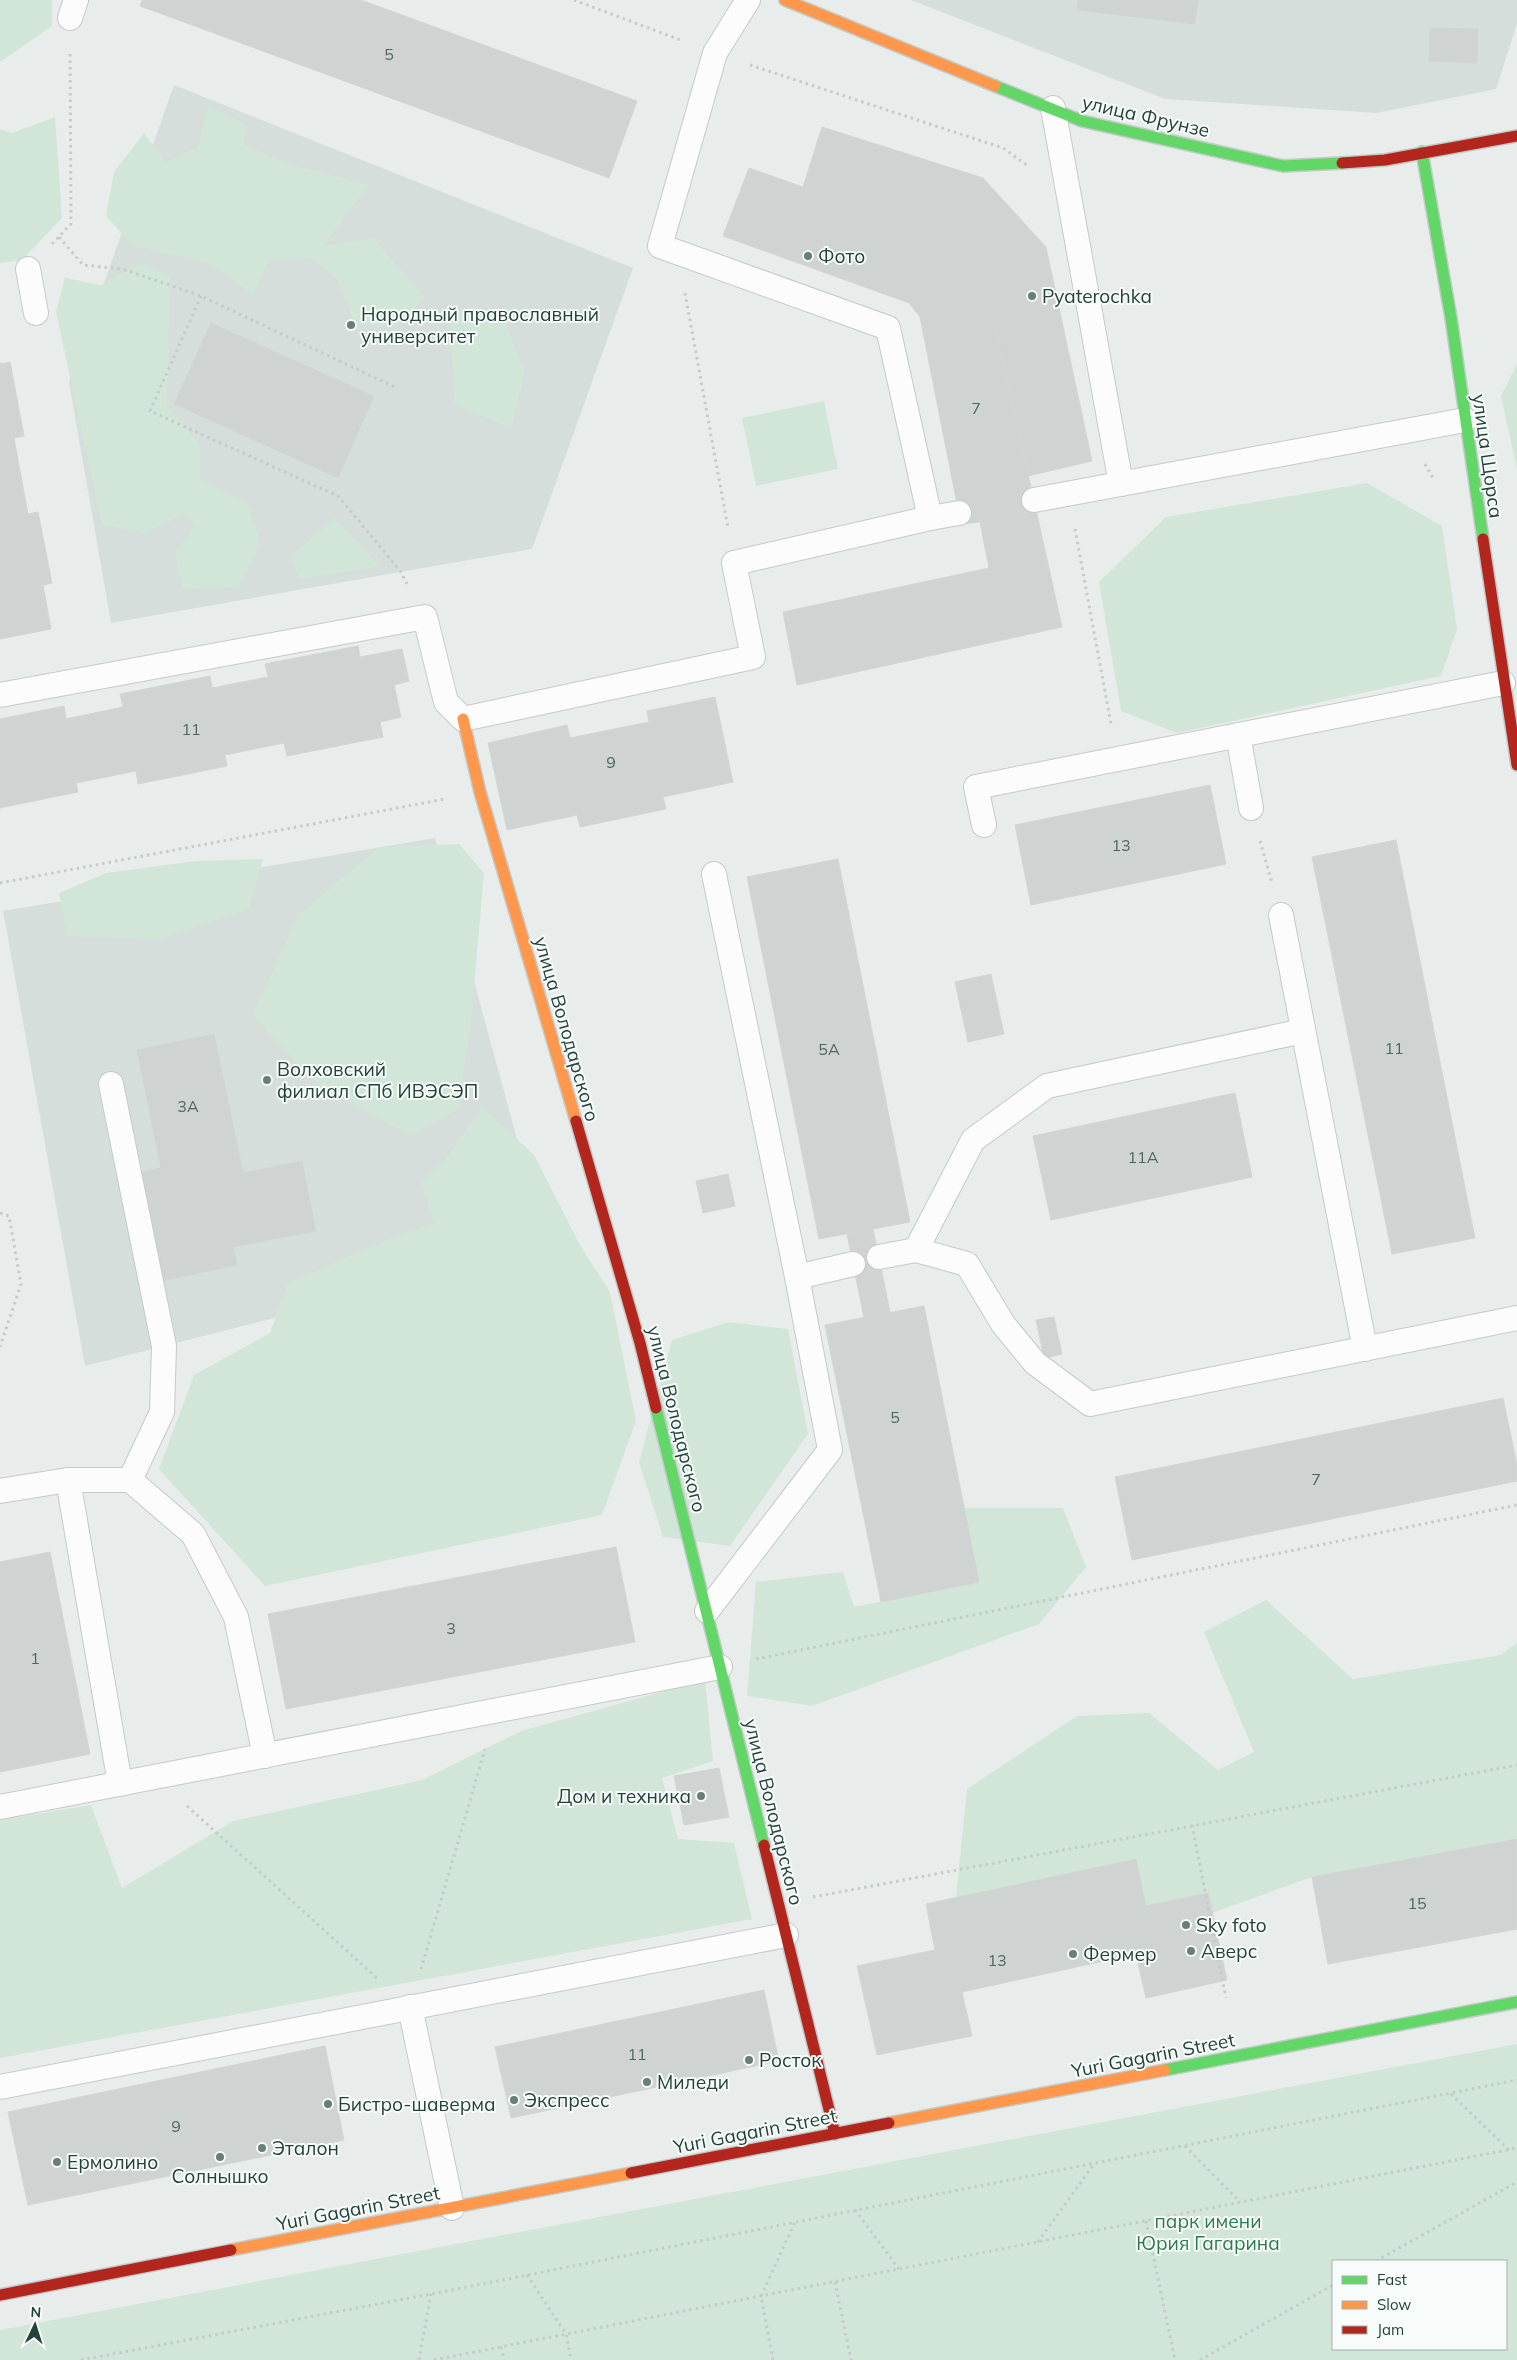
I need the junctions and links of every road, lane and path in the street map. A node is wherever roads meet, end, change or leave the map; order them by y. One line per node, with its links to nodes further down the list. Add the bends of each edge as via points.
1 (574, 0): 5 (path)
2 (748, 0): 5 (lane)
3 (785, 0): 6 (street, улица Фрунзе)
4 (73, 9): 10 (path, via 71,224)
5 (715, 53): 9 (path, via 1002,148); 11 (lane, via 660,246)
6 (1053, 108): 8 (street, улица Фрунзе, via 1082,121 1283,166 1385,160); 9 (lane)
7 (1517, 136): 8 (street, улица Фрунзе)
8 (1422, 152): 16 (street, улица Щорса, via 1452,318)
9 (1068, 194): 17 (lane)
10 (58, 237): 12 (path); 13 (path, via 83,265 123,269)
11 (678, 252): 21 (lane, via 888,328); 22 (path)
12 (28, 269): 14 (lane)
13 (201, 296): 15 (path); 23 (path, via 150,411 338,496 402,572)
14 (36, 313)
15 (395, 387)
16 (1465, 420): 17 (lane); 24 (street, улица Щорса)
17 (1121, 484): 18 (lane)
18 (1068, 494): 19 (lane); 28 (path)
19 (1034, 500)
20 (959, 513): 21 (lane)
21 (930, 518): 22 (lane)
22 (734, 563): 26 (lane, via 754,657)
23 (425, 617): 25 (lane); 26 (lane, via 446,702)
24 (1503, 683): 27 (lane); 29 (street, улица Щорса)
25 (0, 695)
26 (463, 719): 30 (street, улица Володарского)
27 (1238, 735): 28 (lane); 31 (lane)
28 (1117, 759): 32 (lane, via 976,787)
29 (1517, 765)
30 (480, 792): 34 (path); 50 (street, улица Володарского, via 638,1334)
31 (1252, 808): 35 (path)
32 (984, 825)
33 (714, 874): 42 (lane)
34 (0, 883)
35 (1281, 915): 36 (lane)
36 (1303, 1031): 39 (lane, via 1047,1086 973,1140); 45 (lane)
37 (111, 1084): 47 (lane, via 164,1346 162,1412)
38 (0, 1213): 44 (path, via 9,1216 21,1284)
39 (916, 1250): 40 (lane); 45 (lane, via 967,1264 1003,1324 1035,1363 1090,1404)
40 (879, 1258)
41 (853, 1264): 42 (lane)
42 (797, 1277): 50 (lane, via 830,1450)
43 (1517, 1318): 45 (lane)
44 (0, 1347)
45 (1365, 1348)
46 (68, 1480): 47 (lane); 48 (lane); 56 (lane)
47 (130, 1480): 53 (lane, via 193,1534 236,1617)
48 (0, 1491)
49 (1517, 1506): 51 (path)
50 (707, 1612): 51 (street, улица Володарского)
51 (720, 1667): 52 (lane); 59 (street, улица Володарского)
52 (496, 1711): 53 (lane); 63 (path)
53 (265, 1756): 55 (lane)
54 (1517, 1765): 58 (path)
55 (155, 1777): 56 (lane); 63 (path)
56 (120, 1784): 57 (lane)
57 (0, 1807)
58 (1192, 1825): 59 (path); 61 (path)
59 (778, 1904): 60 (street, улица Володарского)
60 (786, 1935): 63 (lane); 67 (street, улица Володарского)
61 (1226, 1998)
62 (1517, 2002): 67 (street, Yuri Gagarin Street)
63 (410, 2007): 65 (lane); 74 (lane)
64 (1517, 2080): 66 (path)
65 (0, 2087)
66 (1450, 2093): 68 (path); 70 (path)
67 (835, 2134): 74 (street, Yuri Gagarin Street)
68 (1185, 2146): 71 (path); 73 (path)
69 (1517, 2148): 70 (path)
70 (1509, 2150): 73 (path)
71 (1094, 2164): 75 (path); 78 (path)
72 (1517, 2182): 79 (path)
73 (1240, 2202): 76 (path)
74 (452, 2208): 85 (street, Yuri Gagarin Street)
75 (855, 2210): 77 (path); 80 (path)
76 (1146, 2221): 78 (path); 96 (path)
77 (795, 2222): 81 (path); 86 (path)
78 (1038, 2242): 80 (path)
79 (1378, 2260)
80 (899, 2269): 82 (path)
81 (528, 2275): 84 (path); 87 (path)
82 (835, 2282): 86 (path); 95 (path)
83 (1332, 2286): 97 (path)
84 (431, 2294): 89 (path); 90 (path)
85 (0, 2295)
86 (761, 2296): 87 (path); 94 (path)
87 (566, 2334): 88 (path); 93 (path)
88 (501, 2347): 91 (path); 92 (path)
89 (80, 2360)
90 (419, 2360)
91 (434, 2360)
92 (504, 2360)
93 (571, 2360)
94 (773, 2360)
95 (851, 2360)
96 (1175, 2360)
97 (1200, 2360)

